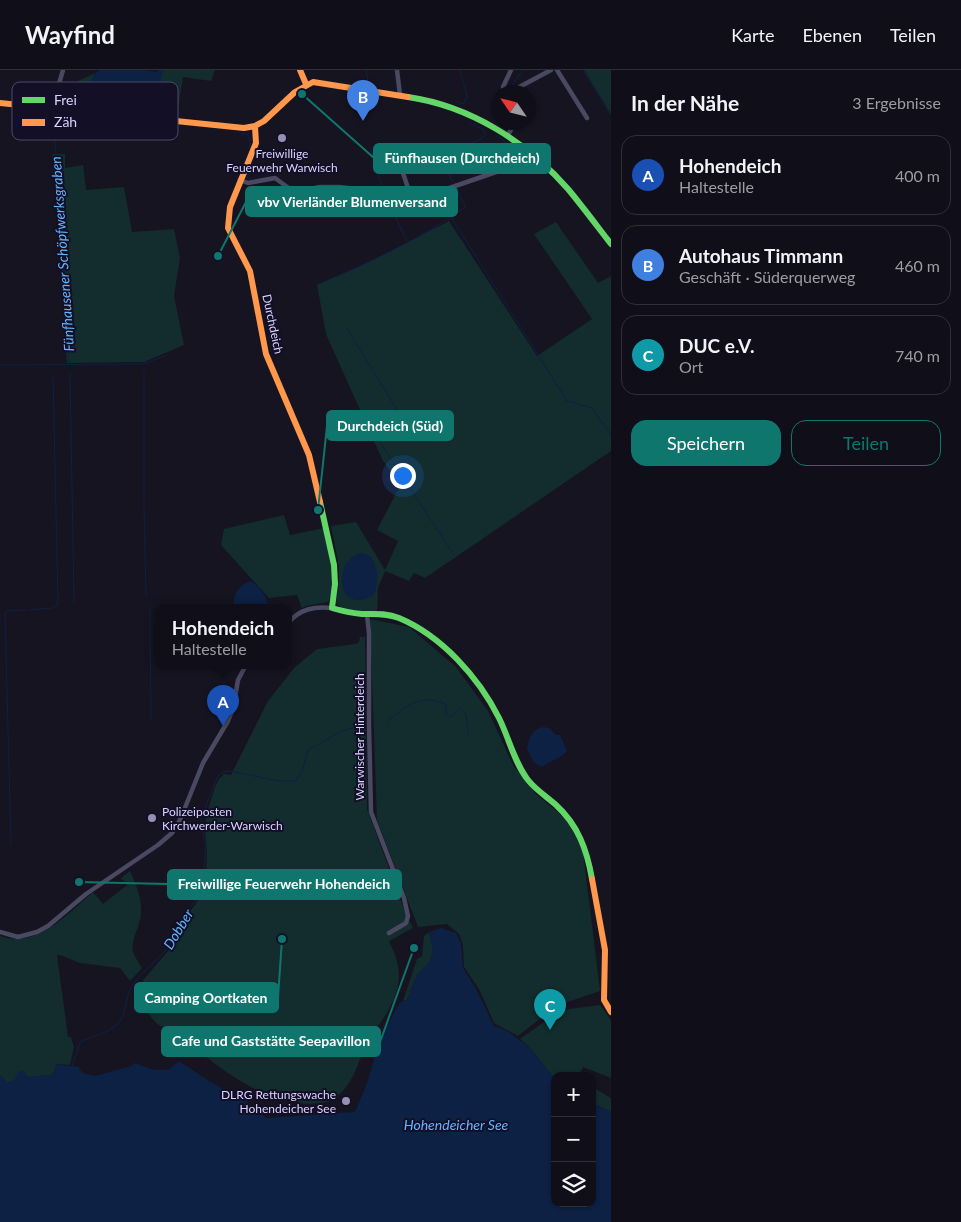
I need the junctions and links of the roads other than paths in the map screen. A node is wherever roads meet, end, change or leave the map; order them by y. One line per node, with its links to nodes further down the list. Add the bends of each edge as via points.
1 (300, 70): 6 (street)
2 (397, 70): 9 (street)
3 (511, 70): 7 (street)
4 (551, 70): 8 (street)
5 (557, 70): 10 (street)
6 (306, 84): 9 (street, via 323,83); 12 (street)
7 (504, 85)
8 (523, 85)
9 (400, 95): 14 (street, via 451,107)
10 (587, 118)
11 (178, 121): 12 (street)
12 (255, 127): 17 (street, Durchdeich, via 256,144)
13 (511, 130): 14 (street)
14 (507, 136): 15 (street)
15 (527, 150): 18 (street, via 496,172); 19 (street, via 568,189)
16 (398, 158): 18 (street)
17 (240, 180): 18 (street, via 248,183 275,178 294,192 339,187 386,202); 20 (street, Durchdeich, via 230,207 228,228 250,271 266,354 309,455 334,565 336,584)
18 (412, 200)
19 (611, 244)
20 (332, 608): 21 (street); 22 (street, via 304,610)
21 (367, 614): 25 (street, Warwischer Hinterdeich, via 371,812 398,880 408,916 406,923); 26 (street, via 400,618 427,633 447,651 487,696 529,782 573,822 589,859 605,950 604,1000)
22 (292, 619)
23 (244, 669): 24 (street, via 227,723 203,763 172,833 38,932 18,937)
24 (0, 932)
25 (389, 933)
26 (611, 1012)

